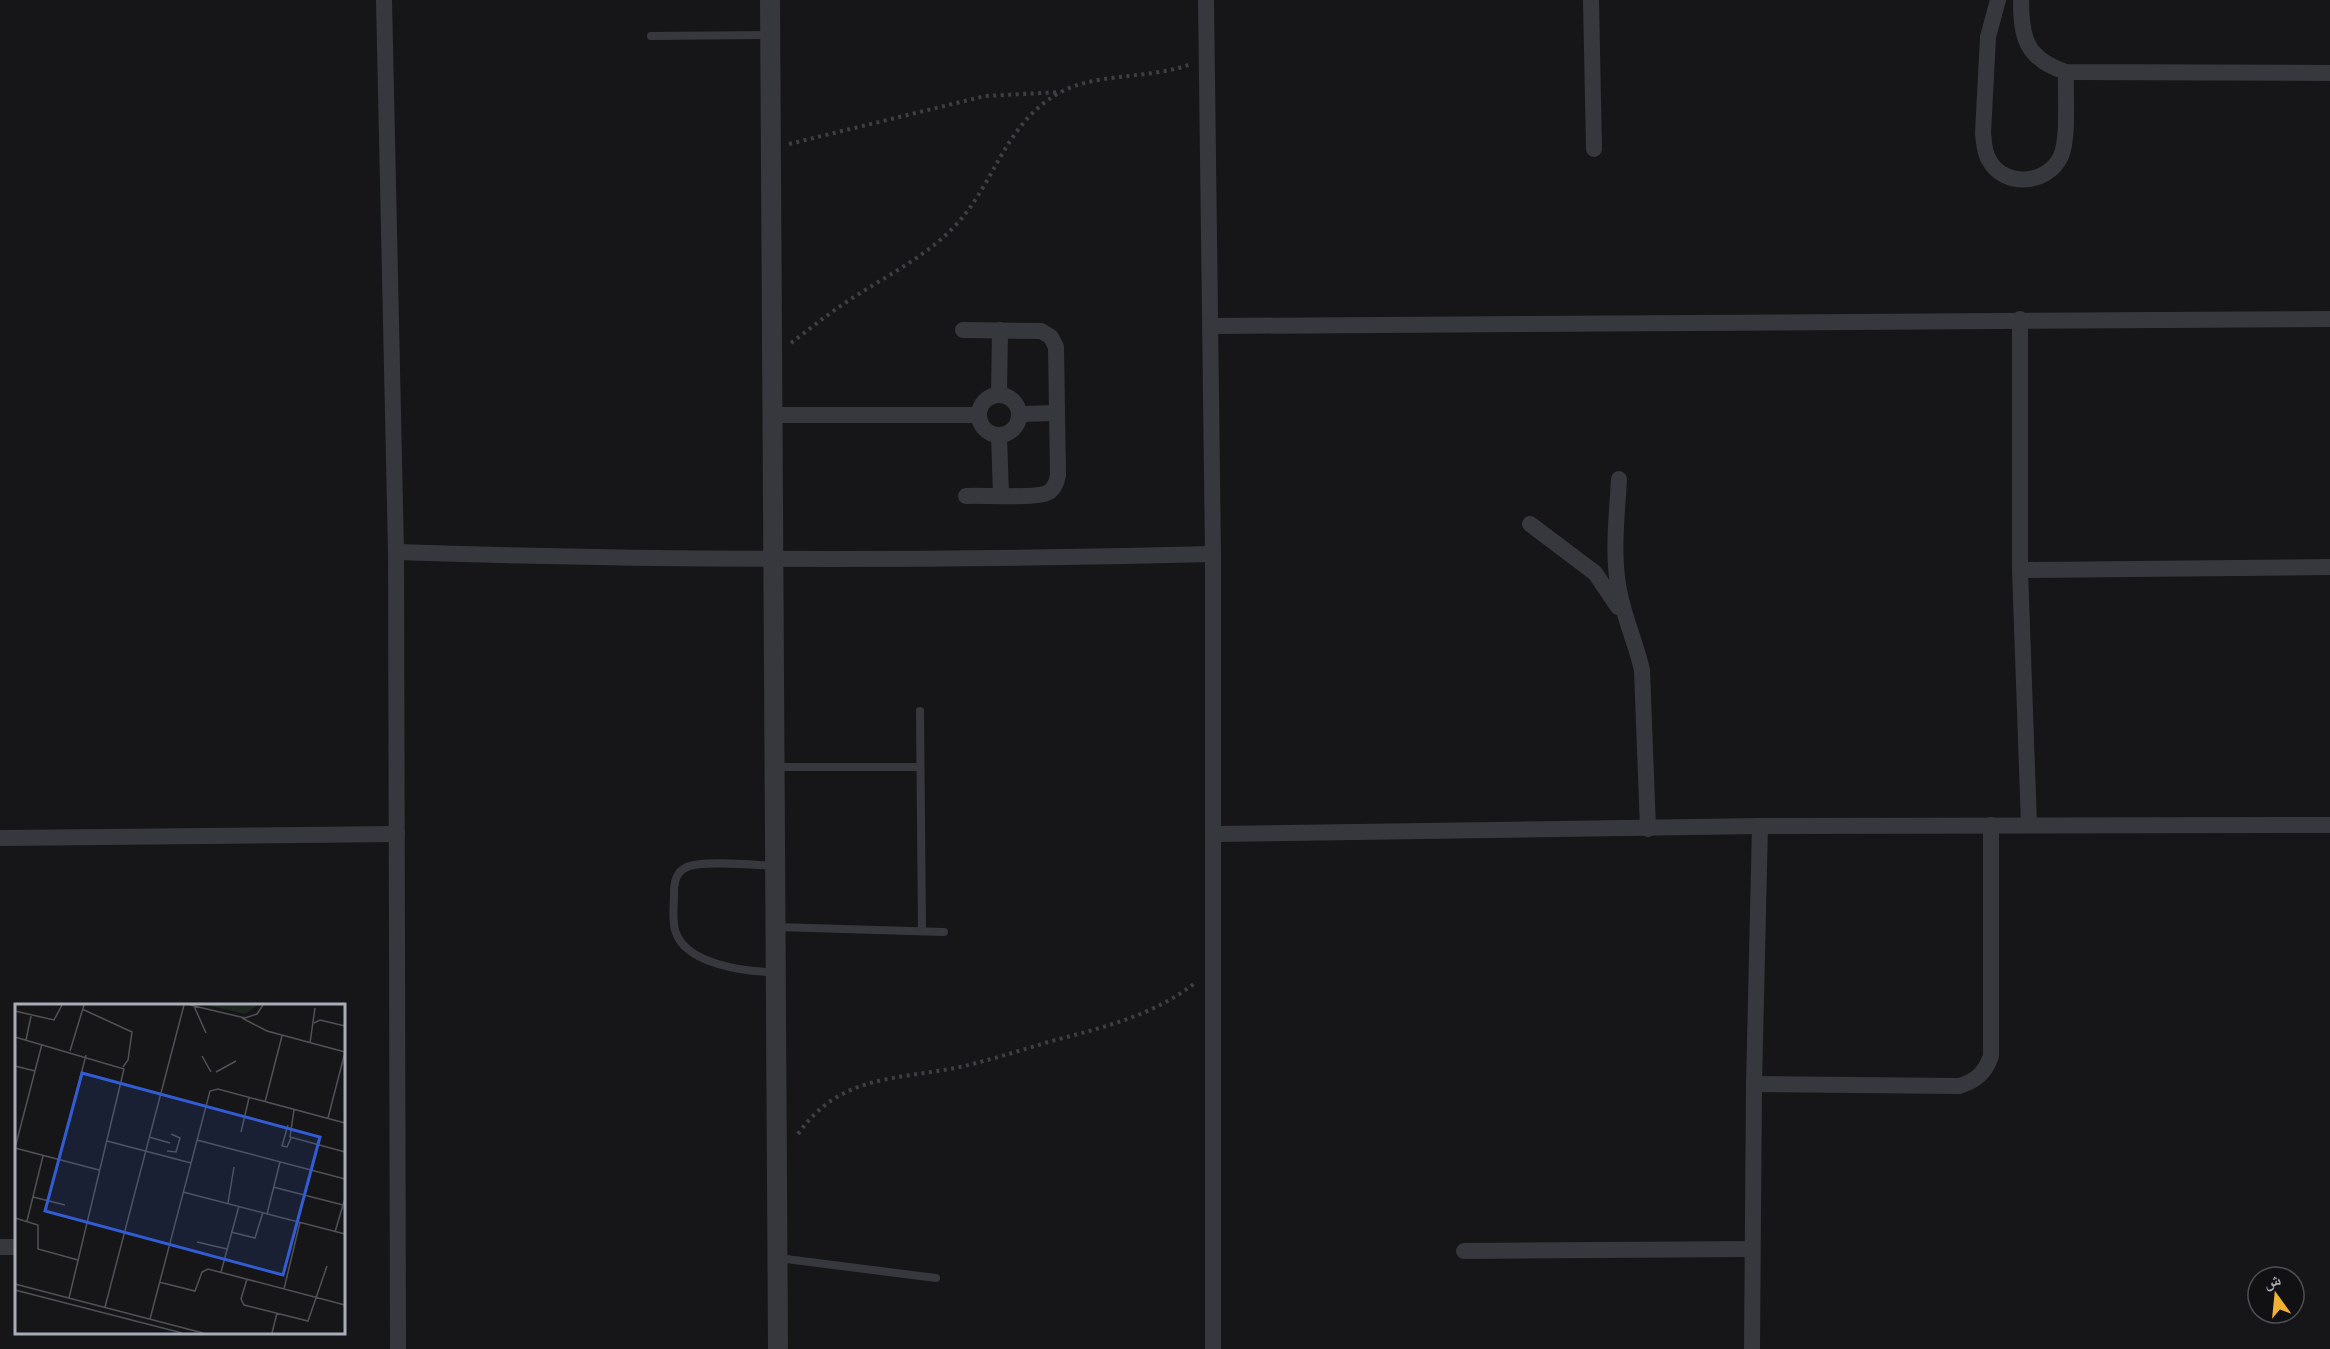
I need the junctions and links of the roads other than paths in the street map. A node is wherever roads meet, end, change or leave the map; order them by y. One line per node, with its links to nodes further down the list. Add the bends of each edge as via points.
1 (384, 0): 27 (street)
2 (770, 0): 7 (street)
3 (1206, 0): 14 (street)
4 (1591, 0): 11 (street)
5 (1998, 0): 9 (street, via 1988,37 1983,133 1989,161 1999,172 2026,180 2041,177 2053,168 2064,141)
6 (2021, 0): 9 (street, via 2022,32 2028,46 2038,59)
7 (770, 35): 8 (lane); 19 (street)
8 (651, 36)
9 (2066, 72): 10 (street)
10 (2330, 73)
11 (1594, 149)
12 (2330, 319): 13 (street)
13 (2020, 320): 14 (street); 31 (street)
14 (1211, 326): 28 (street)
15 (963, 330): 16 (street)
16 (1000, 330): 17 (street); 18 (street, via 1041,331 1051,337 1056,347)
17 (999, 394): 20 (street, via 1016,402); 21 (street, via 982,403)
18 (1057, 413): 20 (street); 24 (street, via 1058,475 1054,487 1043,494)
19 (773, 414): 21 (street); 29 (street)
20 (1020, 414): 22 (street, via 1011,431)
21 (979, 415): 22 (street, via 987,431)
22 (999, 435): 24 (street)
23 (1619, 479): 32 (street, via 1617,575)
24 (1000, 495): 25 (street)
25 (966, 496)
26 (1530, 524): 32 (street, via 1595,573)
27 (396, 552): 29 (street); 41 (street)
28 (1213, 554): 29 (street); 42 (street)
29 (773, 560): 34 (street)
30 (2330, 567): 31 (street)
31 (2020, 570): 37 (street)
32 (1630, 629): 40 (street, via 1638,649 1644,692)
33 (920, 711): 35 (lane)
34 (775, 767): 35 (lane); 44 (street)
35 (920, 767): 46 (lane)
36 (1991, 825): 37 (street); 39 (street); 49 (street, via 1992,1056 1980,1076 1959,1086)
37 (2029, 825): 38 (street)
38 (2330, 825)
39 (1760, 826): 40 (street); 49 (street)
40 (1648, 829): 42 (street)
41 (397, 834): 43 (street); 54 (street)
42 (1213, 834): 56 (street)
43 (0, 838)
44 (775, 866): 45 (street); 48 (lane, via 699,864 684,868 675,879 673,919 679,940 696,956 740,969)
45 (776, 927): 46 (lane); 48 (street)
46 (922, 931): 47 (lane)
47 (944, 932)
48 (776, 972): 52 (street)
49 (1754, 1084): 50 (street)
50 (1752, 1250): 51 (street); 57 (street)
51 (1464, 1251)
52 (777, 1258): 53 (lane); 55 (street)
53 (936, 1278)
54 (398, 1349)
55 (778, 1349)
56 (1213, 1349)
57 (1752, 1349)

